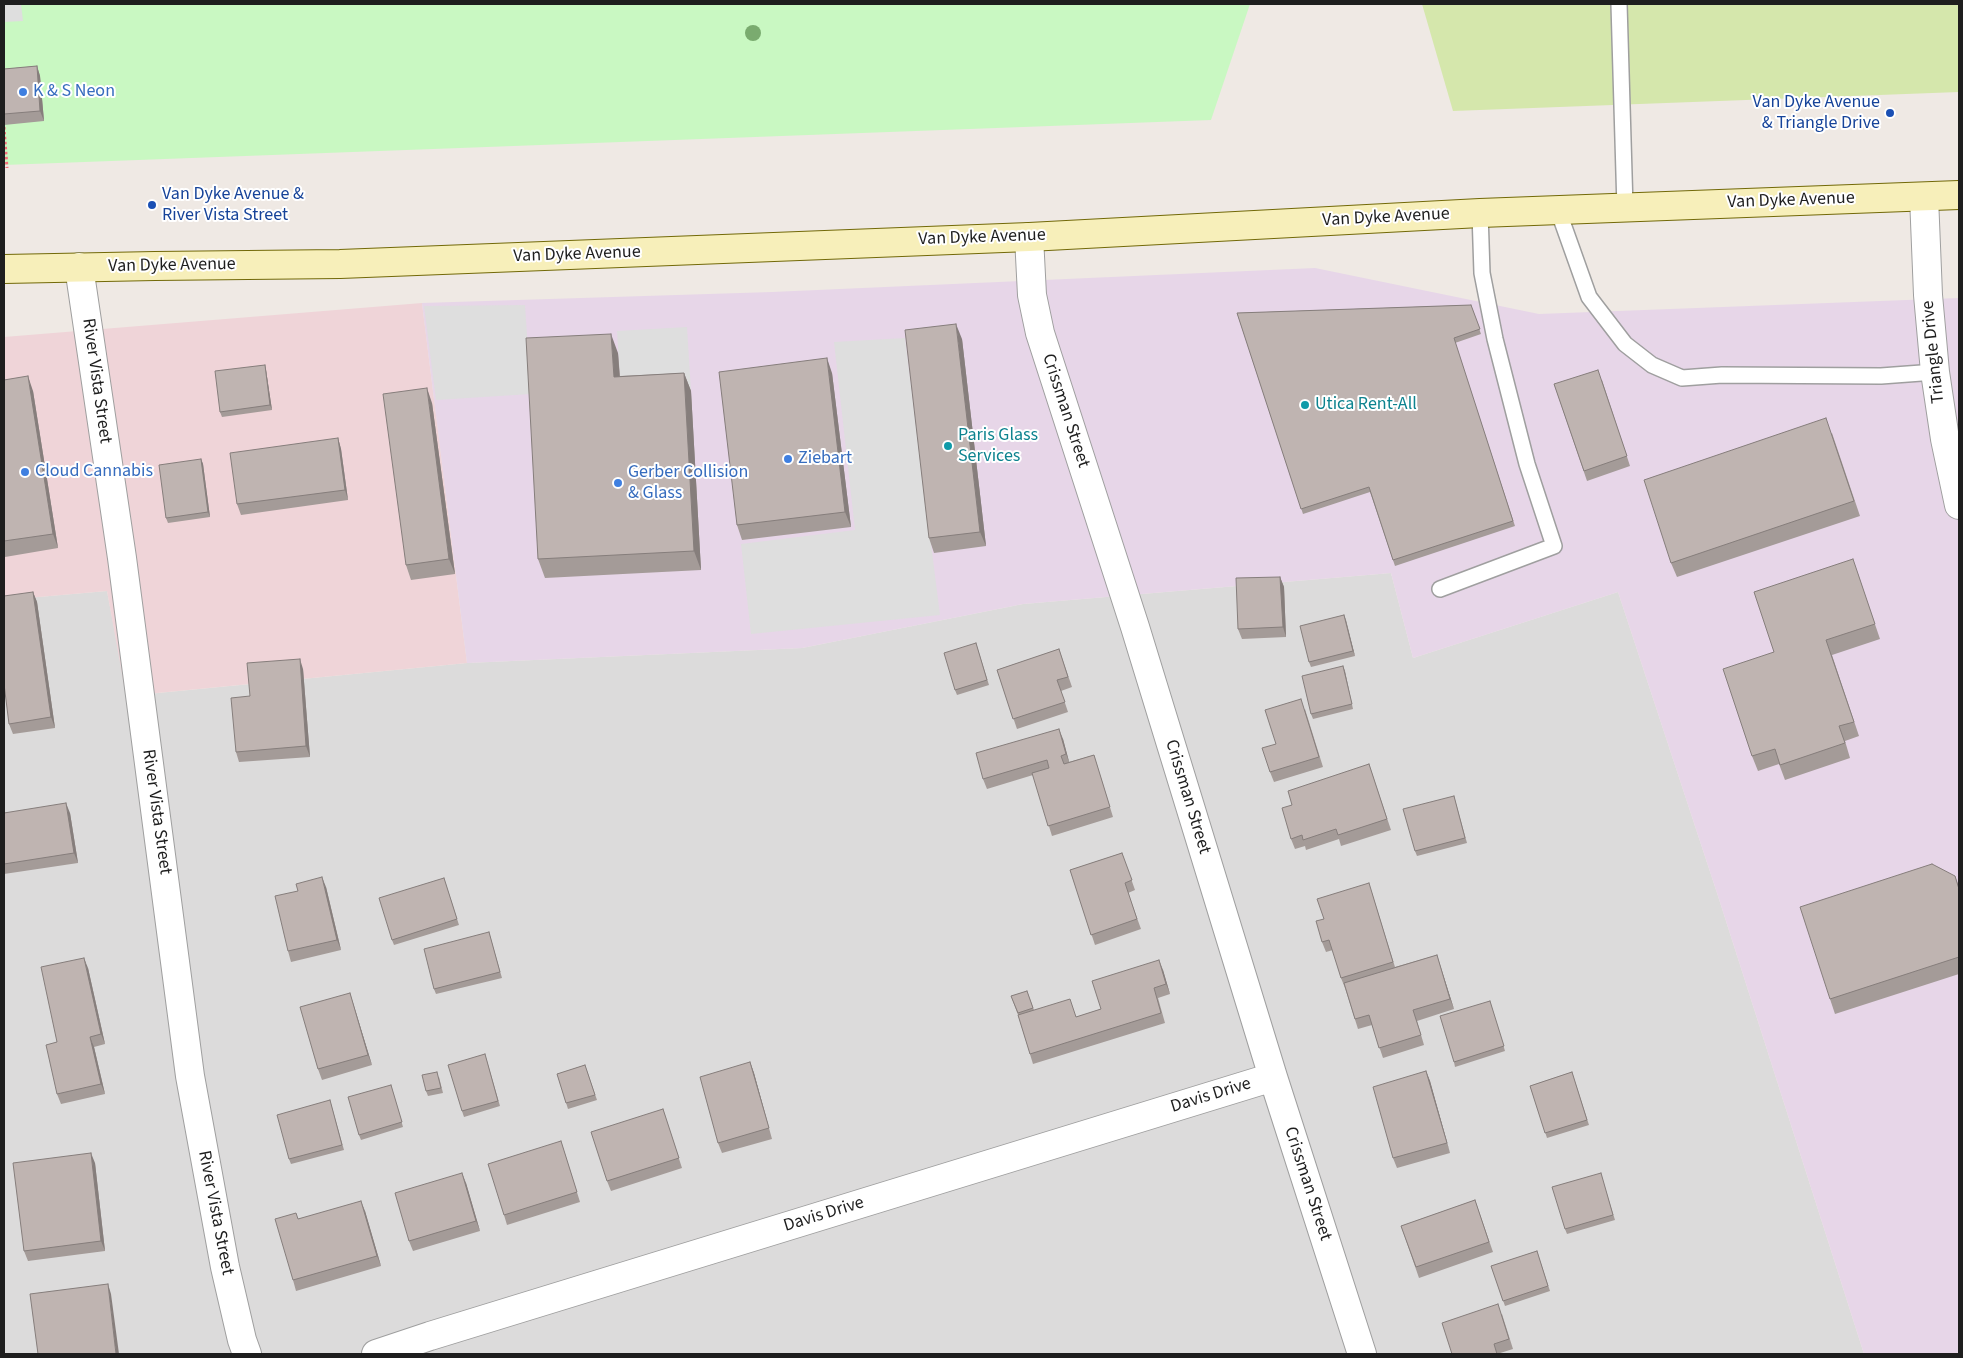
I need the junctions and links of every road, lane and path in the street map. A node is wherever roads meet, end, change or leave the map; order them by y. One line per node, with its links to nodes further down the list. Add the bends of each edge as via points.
1 (1619, 4): 6 (lane)
2 (4, 128): 3 (path)
3 (7, 168)
4 (1959, 195): 5 (main road, Van Dyke Avenue)
5 (1924, 197): 6 (main road, Van Dyke Avenue); 12 (street, Triangle Drive)
6 (1625, 208): 7 (main road, Van Dyke Avenue)
7 (1558, 210): 8 (main road, Van Dyke Avenue); 12 (lane, via 1589,297 1625,344 1652,365 1682,378 1722,375 1898,376)
8 (1480, 213): 9 (main road, Van Dyke Avenue); 14 (lane, via 1482,273 1495,339 1527,464 1554,546)
9 (1029, 236): 10 (main road, Van Dyke Avenue, via 340,264); 15 (street, Crissman Street, via 1032,295 1040,334 1135,627)
10 (79, 268): 11 (main road, Van Dyke Avenue); 16 (street, River Vista Street, via 122,558 190,1076 225,1267)
11 (4, 269)
12 (1934, 372): 13 (street, Triangle Drive)
13 (1959, 506)
14 (1440, 589)
15 (1273, 1077): 17 (street, Davis Drive); 18 (street, Crissman Street)
16 (247, 1354)
17 (376, 1354)
18 (1362, 1354)

